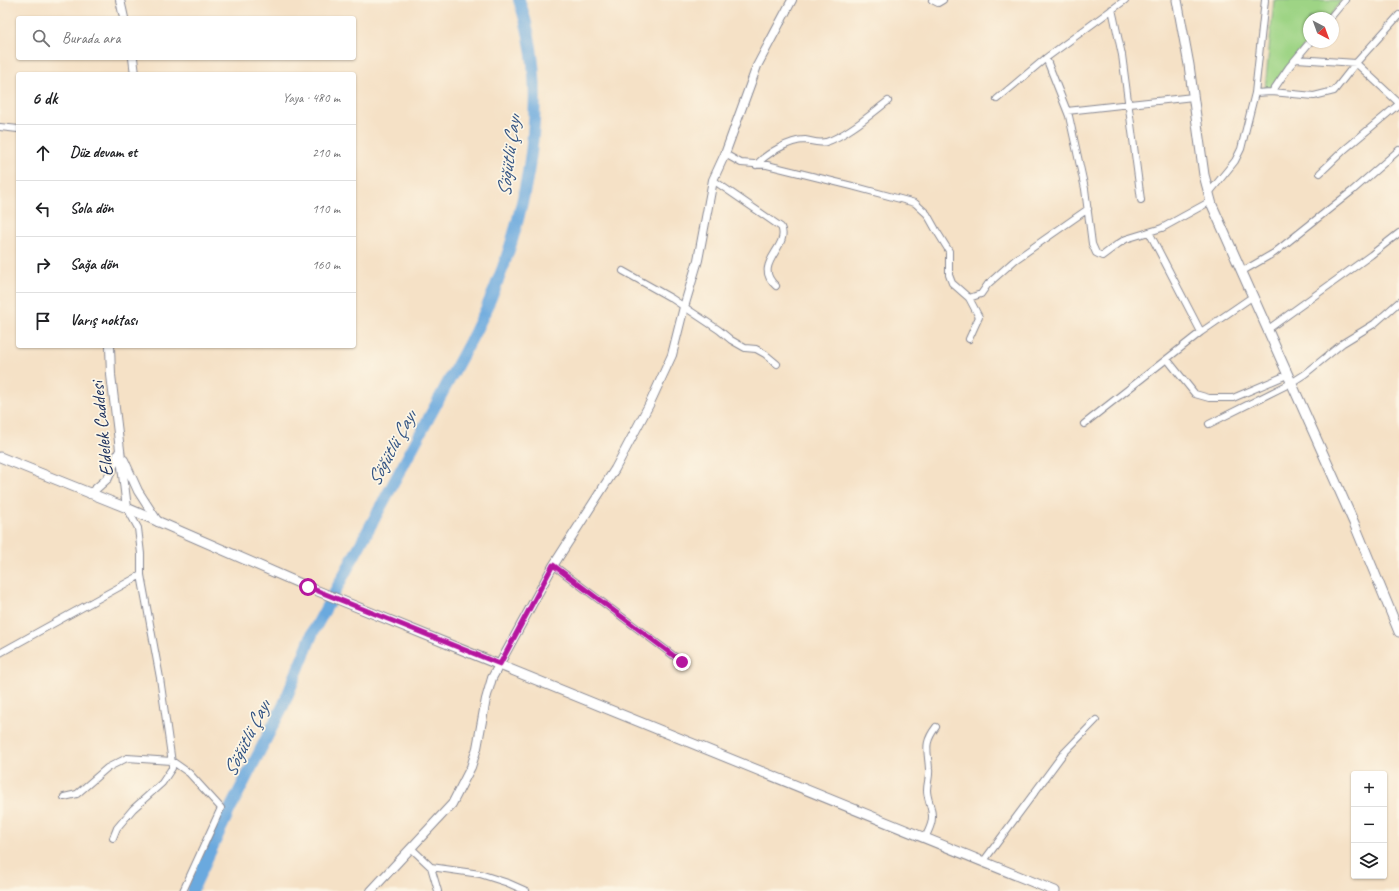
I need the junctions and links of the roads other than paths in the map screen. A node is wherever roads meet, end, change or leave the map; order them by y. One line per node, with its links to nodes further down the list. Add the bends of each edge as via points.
1 (120, 0): 12 (street)
2 (792, 0): 30 (street, via 757,66)
3 (932, 0): 4 (street, via 938,3)
4 (943, 0)
5 (1125, 0): 9 (street)
6 (1177, 0): 21 (main road)
7 (1265, 0): 20 (street)
8 (1344, 0): 10 (street)
9 (1112, 9): 14 (street); 24 (street, via 1122,55)
10 (1335, 12)
11 (1399, 15): 17 (street)
12 (124, 16)
13 (1305, 48): 15 (street)
14 (1046, 58): 22 (street); 26 (street)
15 (1297, 58): 17 (street); 19 (street)
16 (133, 60): 18 (street)
17 (1356, 63): 19 (street, via 1334,91 1314,96); 25 (street)
18 (135, 72)
19 (1272, 92): 20 (street)
20 (1255, 93): 34 (street, via 1236,161)
21 (1193, 97): 24 (street); 34 (main road, via 1204,175)
22 (997, 99)
23 (888, 101): 31 (street, via 842,135 819,143 796,141 768,154)
24 (1128, 104): 26 (street); 35 (street)
25 (1399, 104): 32 (street)
26 (1067, 111): 36 (street)
27 (0, 128): 28 (street)
28 (16, 129)
29 (1399, 150): 40 (street, via 1274,253)
30 (725, 154): 31 (street, via 741,163); 33 (street)
31 (756, 165): 43 (street, via 767,165 915,203 927,214 949,251 949,275 952,283)
32 (1320, 173)
33 (714, 180): 41 (street, via 781,227 783,236 768,267 770,278); 45 (street, via 698,260)
34 (1210, 197): 37 (street, via 1173,222); 40 (main road)
35 (1142, 200)
36 (1088, 210): 37 (street, via 1092,244 1096,252 1102,256 1126,239); 43 (street, via 1015,260 988,284 981,294)
37 (1150, 232): 47 (street)
38 (1399, 233): 46 (street)
39 (623, 271): 45 (street)
40 (1241, 272): 42 (main road)
41 (776, 286)
42 (1252, 297): 46 (main road); 47 (street)
43 (969, 298): 48 (street, via 979,317)
44 (1399, 302): 52 (street, via 1374,324 1343,343 1304,374)
45 (684, 307): 51 (street, via 731,340 745,348 756,349); 60 (street, via 672,355 649,405 615,469)
46 (1267, 330): 52 (main road)
47 (1201, 332): 50 (street)
48 (969, 339)
49 (110, 348): 55 (street, Eldelek Caddesi)
50 (1167, 359): 52 (street, via 1195,394 1209,398 1233,398); 53 (street)
51 (777, 364)
52 (1289, 379): 54 (street); 62 (main road, via 1354,523)
53 (1084, 424)
54 (1209, 424)
55 (120, 451): 57 (street, via 108,478); 58 (street, Eldelek Caddesi); 59 (street, via 138,491)
56 (0, 457): 57 (main road)
57 (90, 494): 58 (main road)
58 (127, 508): 59 (main road); 61 (street, via 138,528)
59 (158, 522): 65 (main road, via 308,587)
60 (553, 565): 64 (street); 65 (street)
61 (142, 575): 63 (street); 68 (street)
62 (1399, 632)
63 (0, 653)
64 (682, 662)
65 (500, 664): 71 (main road); 72 (street, via 492,678 486,699 471,767 452,804)
66 (1096, 720): 73 (street, via 1063,754)
67 (936, 727): 71 (street, via 931,734 926,755 930,771 927,792 933,816)
68 (172, 761): 69 (street, via 127,758 108,768 78,794); 70 (street, via 172,768 162,783 117,828); 75 (street, via 189,773 221,808)
69 (64, 797)
70 (114, 838)
71 (925, 838): 73 (main road)
72 (411, 848): 74 (street); 76 (street)
73 (982, 862): 79 (main road)
74 (431, 867): 77 (street); 78 (street, via 480,874 508,882)
75 (183, 891)
76 (371, 891)
77 (438, 891)
78 (526, 891)
79 (1055, 891)

